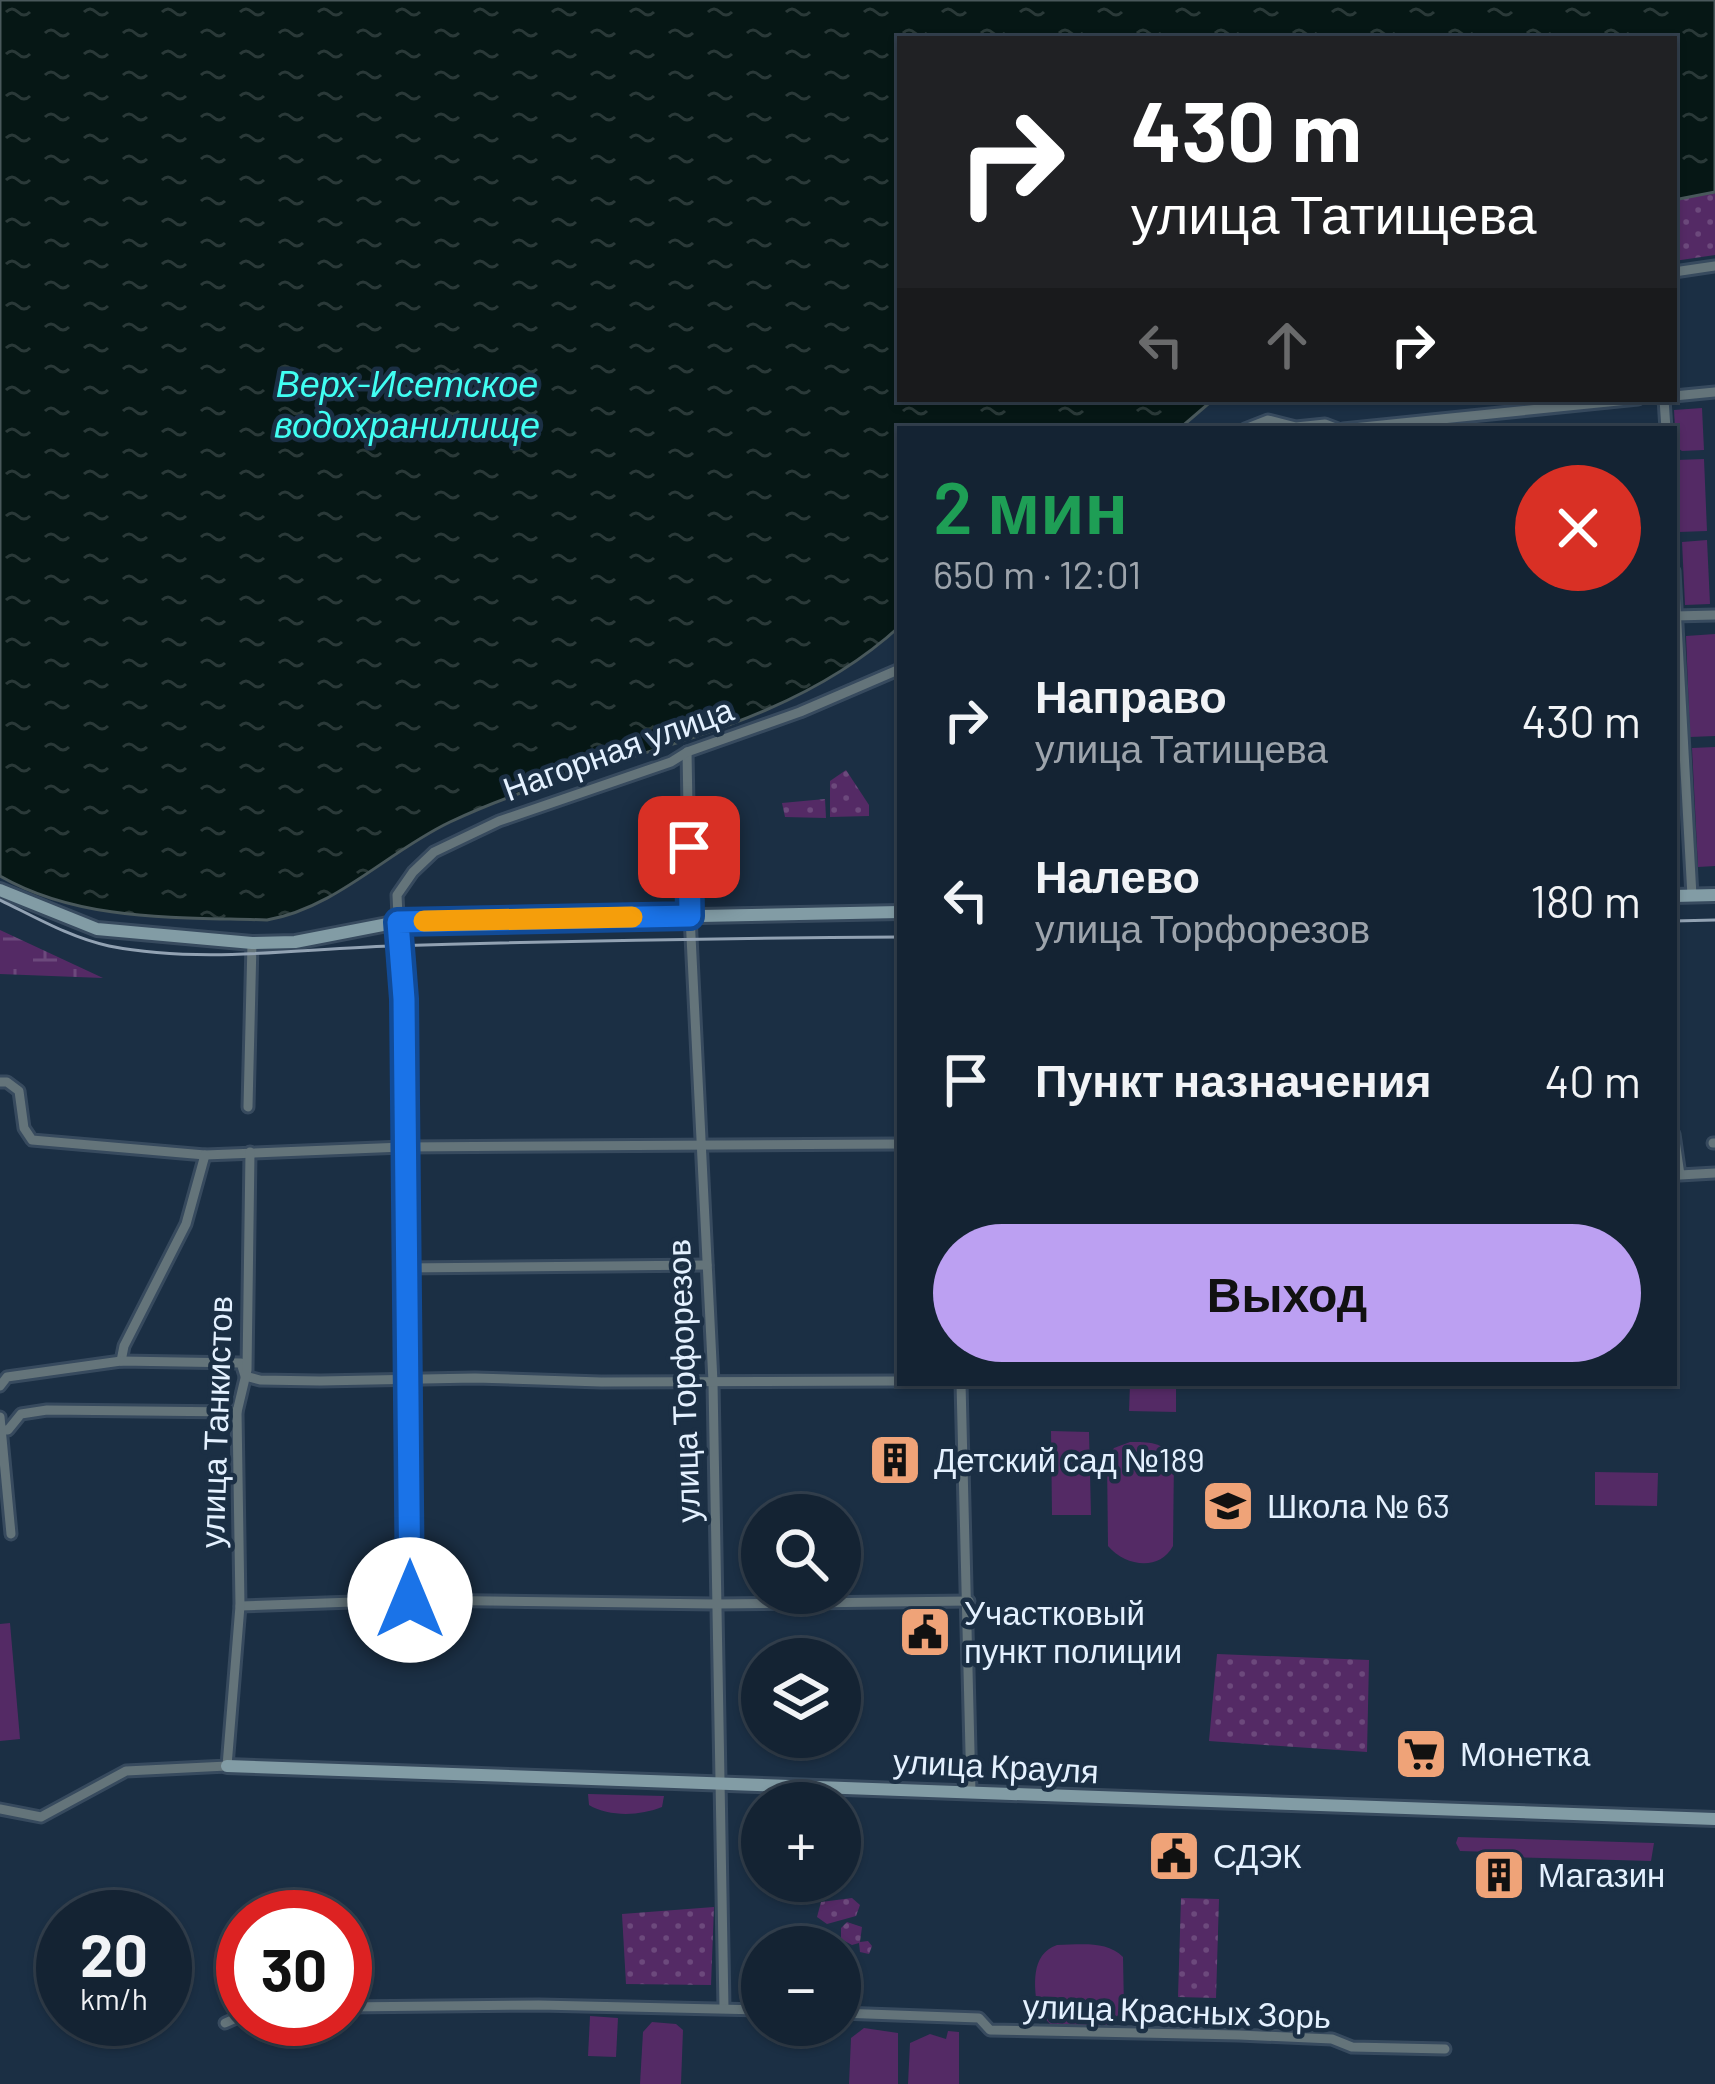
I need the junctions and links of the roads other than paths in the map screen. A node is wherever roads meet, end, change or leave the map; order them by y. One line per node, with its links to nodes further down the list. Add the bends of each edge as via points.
1 (1715, 266): 2 (street)
2 (1677, 272)
3 (1715, 392): 4 (street)
4 (1677, 396)
5 (1608, 402): 8 (street)
6 (1253, 426): 7 (street)
7 (1292, 426)
8 (1371, 426)
9 (1715, 615): 10 (street)
10 (1677, 616)
11 (1677, 649): 16 (street)
12 (897, 670): 13 (street, Нагорная улица)
13 (687, 752): 19 (street, улица Торфорезов); 20 (street, Нагорная улица, via 434,852 397,896)
14 (0, 890): 21 (street, via 97,929)
15 (1677, 896): 16 (street)
16 (1692, 896): 17 (street)
17 (1715, 896)
18 (897, 912): 19 (street)
19 (690, 916): 20 (street); 25 (street, улица Торфорезов)
20 (398, 922): 21 (street); 26 (street)
21 (252, 943): 23 (street)
22 (0, 1082): 29 (street, via 20,1091 32,1140)
23 (248, 1107)
24 (897, 1144): 25 (street)
25 (703, 1145): 26 (street); 31 (street, улица Торфорезов)
26 (403, 1147): 27 (street); 32 (street)
27 (250, 1152): 29 (street); 34 (street, улица Танкистов)
28 (1677, 1154): 30 (street, via 1680,1175)
29 (206, 1155): 33 (street, via 186,1224)
30 (1715, 1174)
31 (707, 1265): 32 (street); 37 (street, улица Торфорезов)
32 (404, 1268): 35 (street)
33 (121, 1361): 34 (street, via 241,1363); 38 (street, via 7,1377)
34 (245, 1376): 35 (street); 40 (street, улица Танкистов)
35 (408, 1381): 37 (street); 44 (street)
36 (897, 1381): 37 (street)
37 (713, 1382): 46 (street, улица Торфорезов)
38 (0, 1386)
39 (962, 1386): 45 (street)
40 (236, 1412): 42 (street, via 47,1410 21,1414); 47 (street, улица Танкистов)
41 (0, 1417): 42 (street)
42 (1, 1430): 43 (street)
43 (11, 1534)
44 (410, 1600): 46 (street); 47 (street)
45 (969, 1600): 46 (street); 50 (street)
46 (716, 1604): 49 (street, улица Торфорезов)
47 (240, 1606): 48 (street, улица Танкистов)
48 (227, 1766): 49 (street, улица Крауля); 51 (street, улица Крауля, via 126,1771 41,1817)
49 (720, 1784): 50 (street, улица Крауля); 54 (street, улица Торфорезов)
50 (971, 1792): 52 (street, улица Крауля)
51 (0, 1809)
52 (1715, 1819)
53 (372, 2007): 54 (street)
54 (724, 2008): 55 (street)
55 (741, 2009)
56 (861, 2014): 57 (street, улица Красных Зорь, via 979,2018 990,2030)
57 (1445, 2049)

